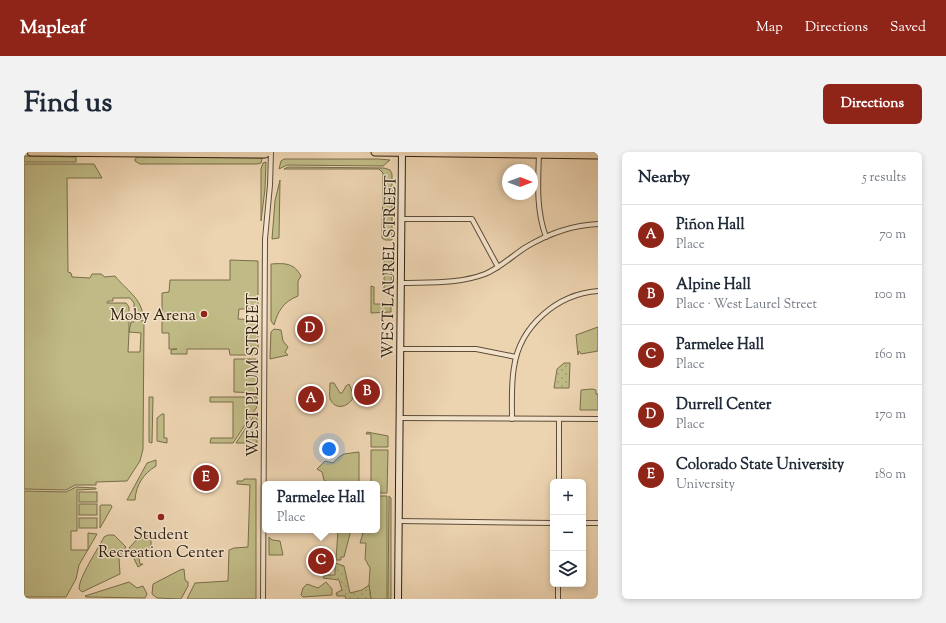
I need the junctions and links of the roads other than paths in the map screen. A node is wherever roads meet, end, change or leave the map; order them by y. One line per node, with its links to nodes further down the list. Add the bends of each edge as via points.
1 (31, 152): 2 (main road)
2 (122, 152): 3 (main road)
3 (270, 152): 23 (street, WEST PLUM STREET, via 265,239)
4 (376, 152): 5 (main road)
5 (402, 152): 6 (main road); 10 (main road, WEST LAUREL STREET)
6 (465, 152): 8 (main road)
7 (586, 153): 8 (main road); 9 (main road)
8 (539, 154): 12 (street, via 538,207 540,223)
9 (598, 155)
10 (402, 219): 13 (street, via 472,219); 14 (main road, WEST LAUREL STREET)
11 (598, 224): 12 (street, via 570,228)
12 (546, 237): 13 (street, via 527,246)
13 (498, 268): 14 (street, via 466,280)
14 (401, 283): 16 (main road, WEST LAUREL STREET)
15 (598, 291): 17 (street, via 570,298 545,313 528,331)
16 (400, 349): 17 (street, via 476,349); 18 (main road, WEST LAUREL STREET)
17 (516, 357): 19 (street, via 512,378)
18 (399, 418): 19 (street); 24 (main road, WEST LAUREL STREET)
19 (512, 419): 20 (street)
20 (559, 419): 21 (street); 22 (street)
21 (598, 419)
22 (559, 479)
23 (264, 481)
24 (399, 521): 25 (street); 31 (main road, WEST LAUREL STREET)
25 (550, 523)
26 (586, 523): 27 (street)
27 (598, 523)
28 (263, 533): 30 (street, WEST PLUM STREET)
29 (558, 587): 32 (street)
30 (263, 599)
31 (398, 599)
32 (558, 599)

